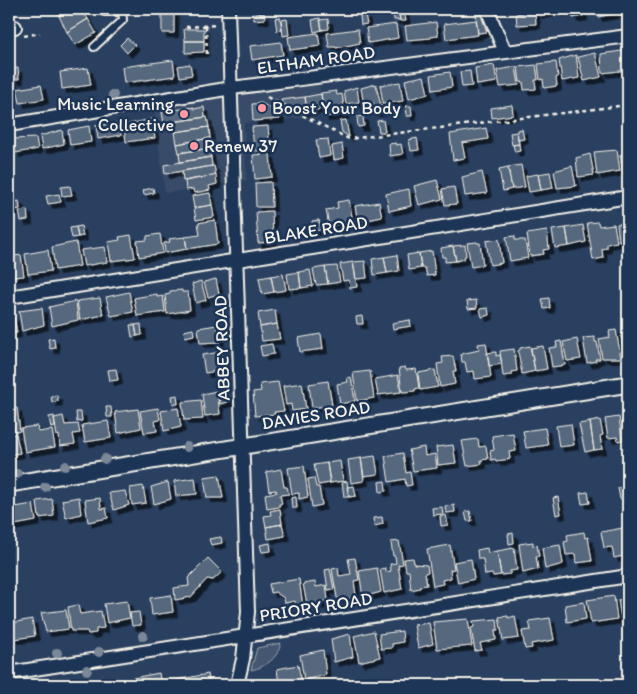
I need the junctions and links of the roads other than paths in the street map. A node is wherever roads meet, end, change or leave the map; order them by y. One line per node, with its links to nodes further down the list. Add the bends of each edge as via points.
1 (105, 9): 2 (street)
2 (121, 9): 6 (lane, via 124,20)
3 (228, 9): 8 (street, ABBEY ROAD)
4 (487, 9): 7 (street)
5 (628, 36): 7 (street, ELTHAM ROAD)
6 (94, 47)
7 (505, 52): 8 (street, ELTHAM ROAD)
8 (232, 88): 9 (street, ELTHAM ROAD); 11 (street, ABBEY ROAD)
9 (9, 125)
10 (628, 197): 11 (street, BLAKE ROAD)
11 (237, 261): 12 (street, BLAKE ROAD); 14 (street, ABBEY ROAD)
12 (9, 297)
13 (628, 384): 14 (street, DAVIES ROAD)
14 (243, 446): 15 (street, DAVIES ROAD); 17 (street, ABBEY ROAD)
15 (9, 484)
16 (628, 576): 17 (street, PRIORY ROAD)
17 (246, 636): 18 (street, PRIORY ROAD); 19 (street, ABBEY ROAD)
18 (9, 673)
19 (237, 685)

